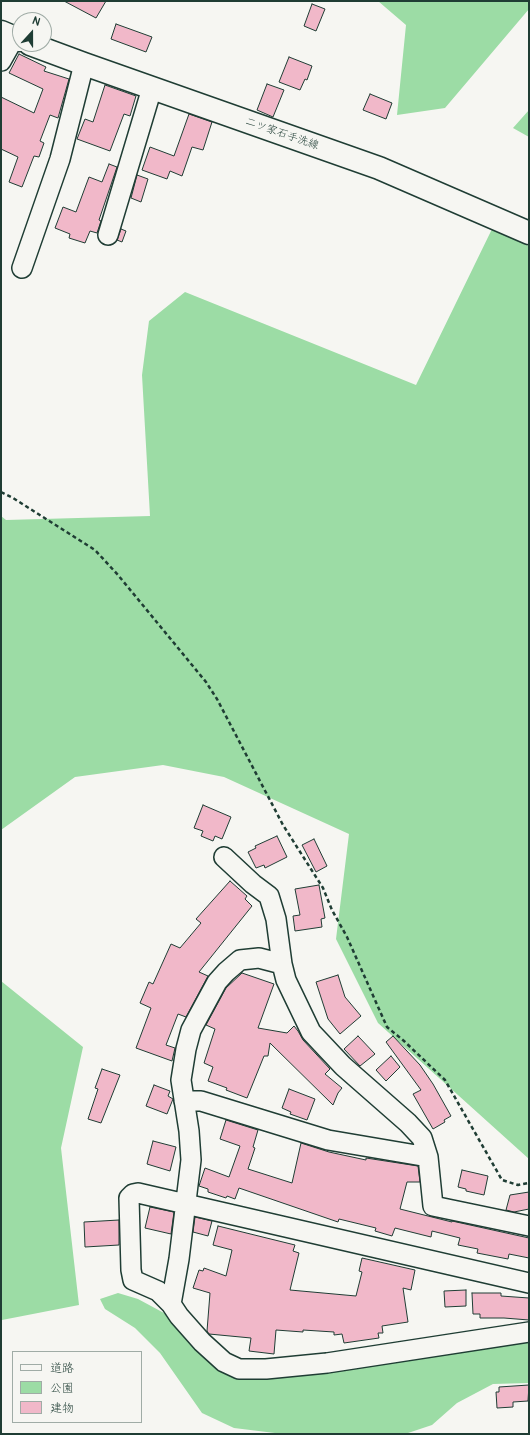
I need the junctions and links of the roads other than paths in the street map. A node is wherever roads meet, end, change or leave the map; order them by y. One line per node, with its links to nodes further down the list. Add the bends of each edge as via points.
1 (12, 44): 3 (street)
2 (52, 52): 4 (street, 二ツ家石手洗線)
3 (1, 61)
4 (84, 64): 5 (street, 二ツ家石手洗線); 8 (street, via 60,159)
5 (152, 88): 6 (street, 二ツ家石手洗線, via 379,168); 7 (street)
6 (529, 233)
7 (108, 235)
8 (22, 268)
9 (224, 857): 10 (street, via 269,896 276,919)
10 (282, 964): 11 (street, via 259,958 240,960 217,982 191,1030 181,1080); 12 (street, via 286,980 311,1032 343,1066 422,1138)
11 (184, 1101): 12 (street, via 201,1101 328,1140); 13 (street, via 191,1160)
12 (428, 1158): 14 (street, via 433,1206)
13 (186, 1204): 15 (street); 16 (street); 16 (street, via 138,1193 129,1198 133,1280 158,1291)
14 (529, 1226)
15 (529, 1283)
16 (171, 1304): 17 (street, via 202,1342 224,1362 239,1369 327,1363)
17 (529, 1332)

